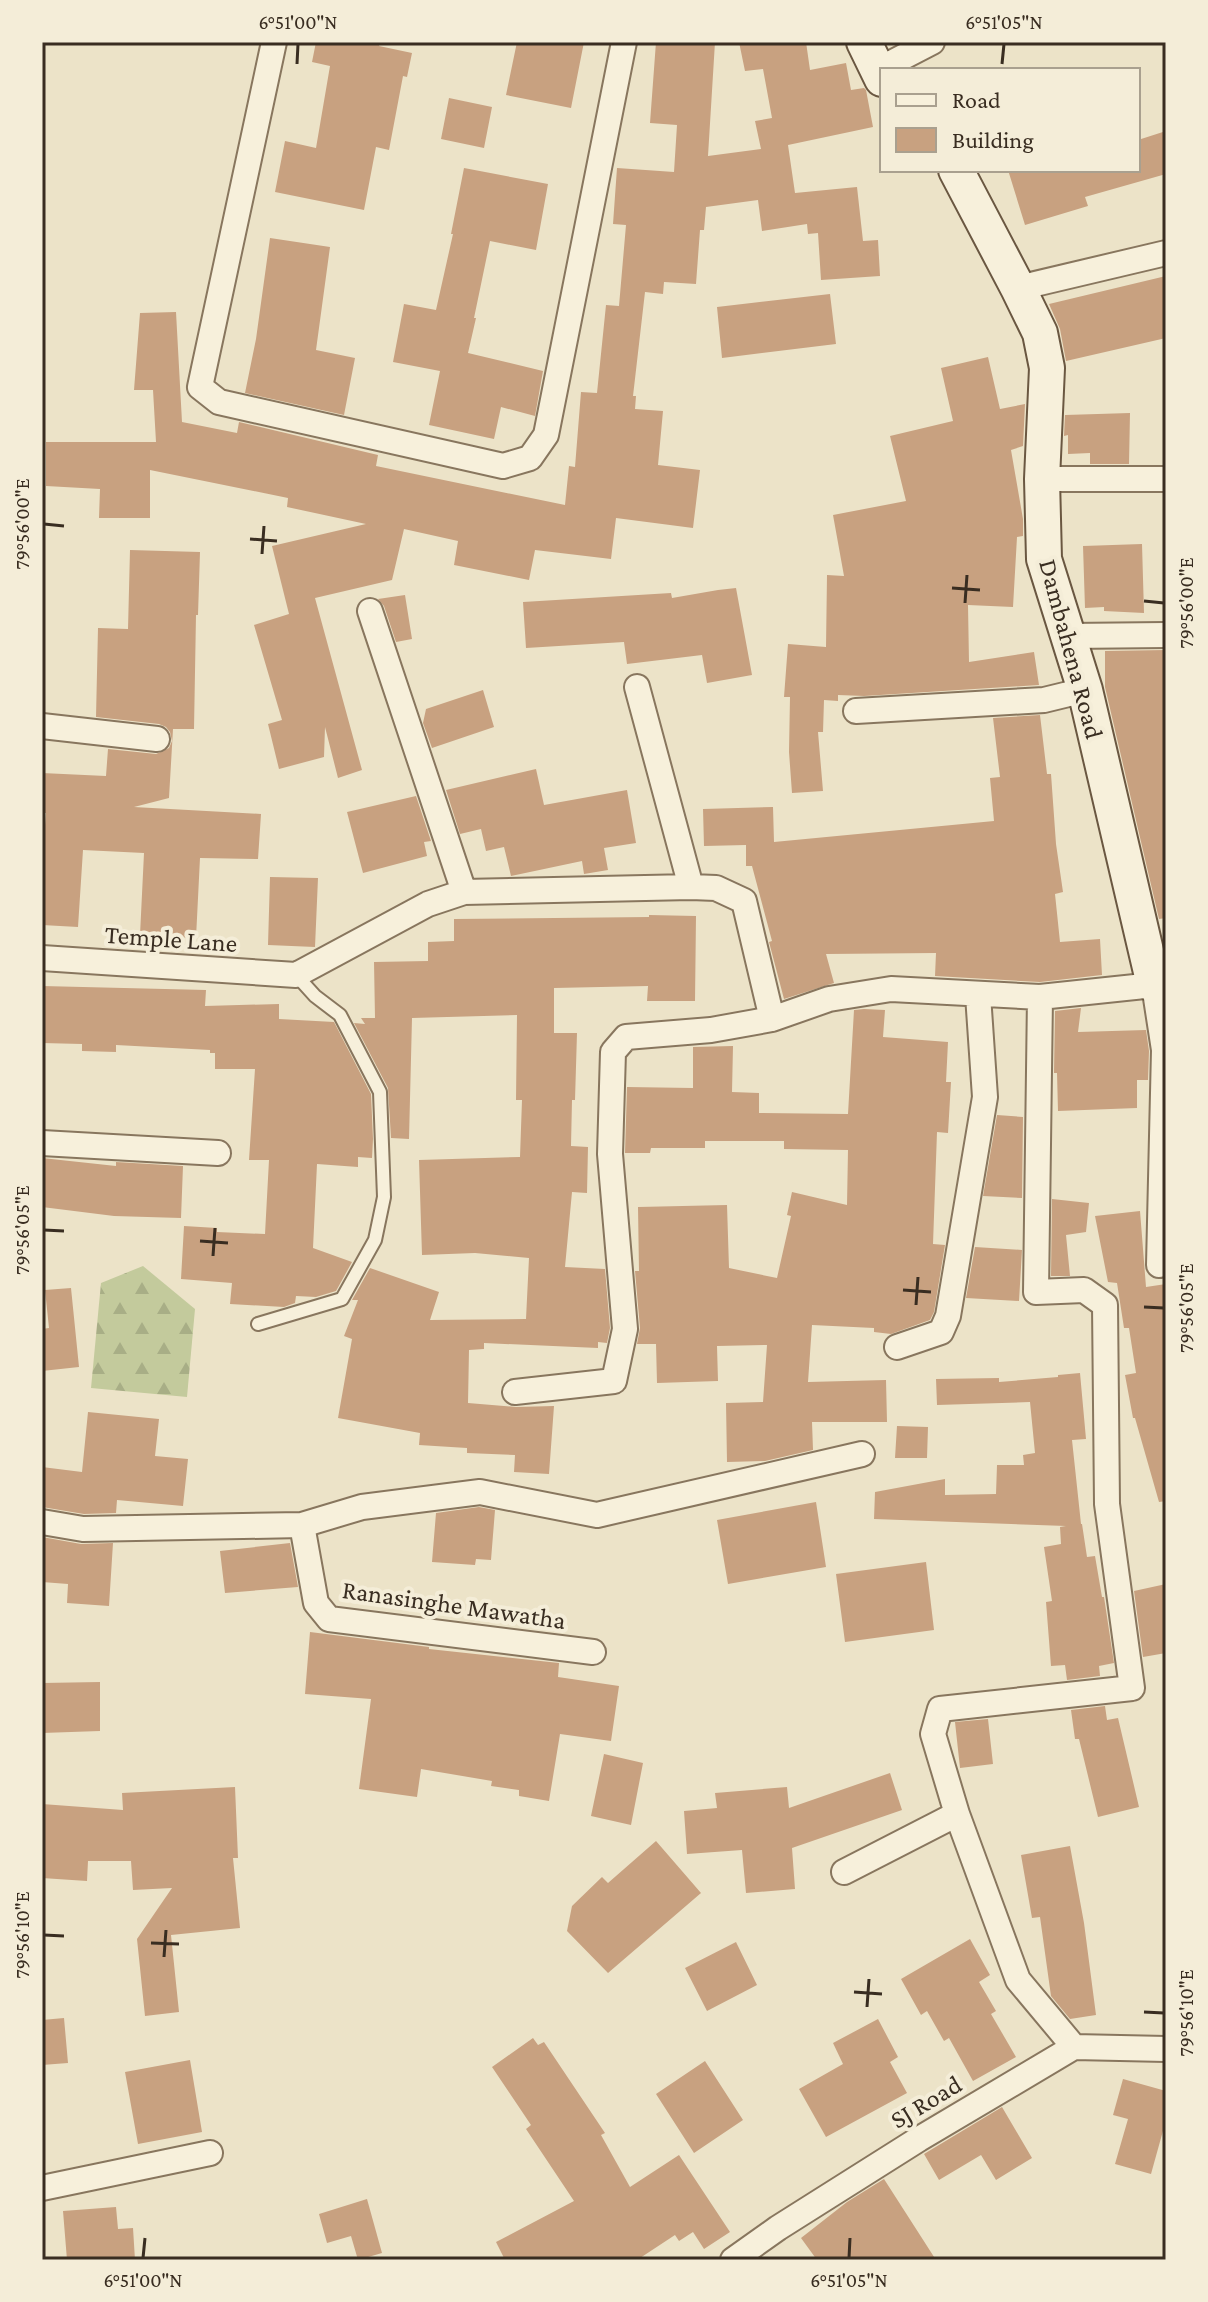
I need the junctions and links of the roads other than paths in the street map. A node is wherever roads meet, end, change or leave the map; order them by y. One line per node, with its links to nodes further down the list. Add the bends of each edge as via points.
1 (274, 42): 2 (street, via 200,387 219,402 503,466 530,458 546,435)
2 (624, 42)
3 (932, 42): 4 (street)
4 (874, 64)
5 (957, 172): 7 (street, Dambahena Road)
6 (1166, 253): 7 (street)
7 (1018, 288): 8 (street, Dambahena Road, via 1040,333 1047,368)
8 (1042, 479): 9 (street); 12 (street, Dambahena Road, via 1044,559)
9 (1166, 479)
10 (370, 611): 19 (street)
11 (1166, 635): 12 (street)
12 (1068, 636): 14 (street, Dambahena Road)
13 (637, 687): 18 (street)
14 (1085, 690): 15 (street, via 1044,700); 22 (street, Dambahena Road)
15 (856, 711)
16 (42, 726): 17 (street)
17 (157, 739)
18 (691, 887): 19 (street); 25 (street, via 716,888 744,901)
19 (464, 892): 21 (street, via 428,904)
20 (42, 958): 21 (street, Temple Lane)
21 (296, 975): 29 (lane, via 340,1015 380,1092 384,1197 375,1240 342,1299)
22 (1160, 988): 24 (street); 28 (street, via 1164,1050)
23 (978, 995): 24 (street); 25 (street, via 891,989 829,999); 30 (street, via 985,1097 948,1316 941,1332)
24 (1040, 997): 36 (street, via 1036,1292 1084,1290 1105,1305 1107,1504 1132,1688 940,1709 933,1734)
25 (772, 1019): 31 (street, via 626,1037 613,1052 610,1154 625,1329 614,1381)
26 (42, 1143): 27 (street)
27 (218, 1153)
28 (1159, 1265)
29 (258, 1324)
30 (897, 1347)
31 (515, 1392)
32 (862, 1454): 34 (street, via 597,1515 480,1492 362,1507)
33 (42, 1522): 34 (street, via 83,1529)
34 (302, 1525): 35 (street, Ranasinghe Mawatha, via 316,1603 329,1619)
35 (593, 1652)
36 (957, 1814): 37 (street); 38 (street, via 1018,1980)
37 (844, 1872)
38 (1074, 2047): 39 (street); 42 (street, SJ Road, via 919,2139)
39 (1166, 2049)
40 (210, 2153): 41 (street)
41 (42, 2188)
42 (733, 2260)

